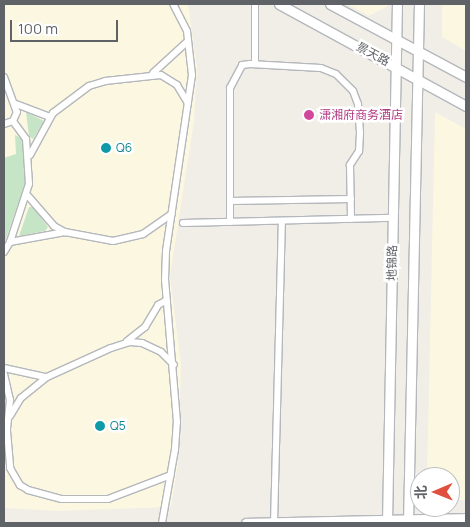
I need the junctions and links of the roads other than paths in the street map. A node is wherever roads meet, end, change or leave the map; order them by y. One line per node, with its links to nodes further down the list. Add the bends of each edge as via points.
1 (173, 4): 8 (street, via 181,14)
2 (255, 4): 10 (street)
3 (279, 4): 11 (street, 景天路)
4 (330, 4): 7 (street, 景天路)
5 (397, 4): 7 (street, 地锦路)
6 (419, 4): 9 (street, 地锦路)
7 (396, 38): 9 (street, 景天路); 11 (street, 地锦路)
8 (188, 41): 12 (street, via 158,71); 17 (street, via 192,75)
9 (418, 50): 14 (street, 景天路); 15 (street, 地锦路)
10 (255, 64): 24 (street, via 321,68 336,74 353,91 358,104 360,133 359,151 350,166); 25 (street, via 242,65 230,88)
11 (395, 65): 15 (street, 景天路); 27 (street, 地锦路)
12 (149, 74): 17 (street, via 170,80); 19 (street, via 89,86)
13 (4, 77): 16 (street)
14 (466, 77)
15 (418, 78): 18 (street, 景天路); 45 (street, 地锦路)
16 (16, 104): 19 (street); 20 (street)
17 (189, 105): 26 (street)
18 (466, 106)
19 (50, 117): 22 (street)
20 (13, 121): 21 (street); 22 (street, via 26,139)
21 (4, 124)
22 (30, 155): 23 (street)
23 (28, 196): 32 (street, via 48,221); 33 (street)
24 (352, 199): 25 (street); 28 (street)
25 (230, 201): 30 (street)
26 (172, 214): 32 (street, via 143,234 120,241); 35 (street, via 166,251)
27 (393, 218): 28 (street); 44 (street, 地锦路)
28 (351, 219): 29 (street)
29 (282, 221): 30 (street); 48 (street)
30 (230, 222): 31 (street)
31 (183, 223)
32 (65, 232): 33 (street)
33 (10, 242): 34 (street)
34 (4, 252)
35 (168, 300): 36 (street, via 158,305 145,327); 37 (street)
36 (121, 345): 37 (street, via 130,342 152,347); 40 (street)
37 (174, 365): 42 (street, via 177,422)
38 (4, 368): 40 (street, via 24,375)
39 (4, 374): 41 (street)
40 (47, 377): 41 (street, via 20,398)
41 (10, 416): 42 (street, via 7,431 10,468 20,485 28,490 62,499 94,500 132,492)
42 (171, 475): 46 (street)
43 (466, 518): 45 (street)
44 (387, 522): 45 (street); 48 (street)
45 (408, 522)
46 (162, 523)
47 (246, 523): 48 (street)
48 (274, 523)

